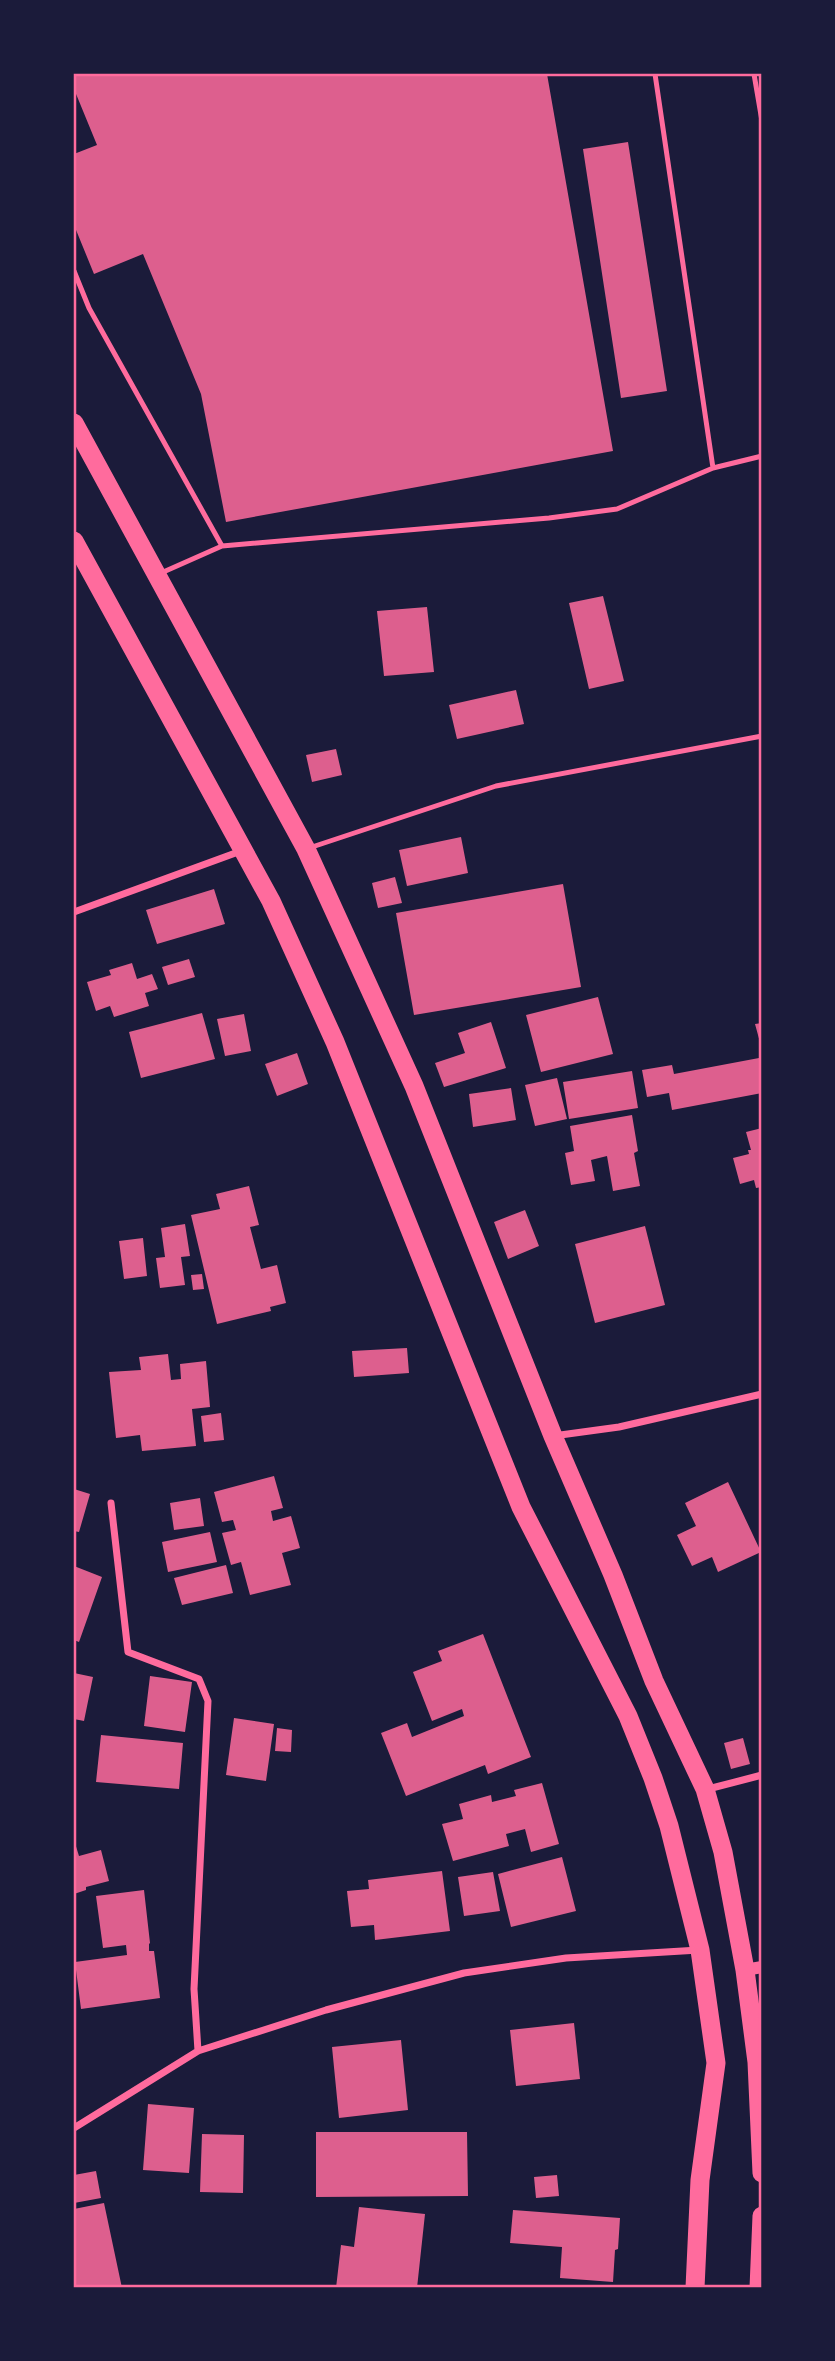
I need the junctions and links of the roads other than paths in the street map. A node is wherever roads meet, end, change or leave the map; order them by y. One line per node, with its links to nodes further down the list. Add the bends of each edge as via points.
1 (655, 74): 7 (lane)
2 (754, 74): 3 (lane)
3 (761, 121)
4 (74, 271): 9 (lane, via 89,308)
5 (74, 423): 10 (highway)
6 (761, 456): 7 (lane)
7 (713, 468): 9 (lane, via 617,509)
8 (74, 541): 13 (highway)
9 (222, 546): 10 (lane)
10 (157, 575): 12 (highway)
11 (761, 736): 12 (lane, via 496,786)
12 (306, 849): 16 (highway, via 414,1086)
13 (243, 850): 14 (street); 20 (highway, via 335,1042 521,1507 628,1716 669,1826)
14 (74, 912)
15 (761, 1394): 16 (street, via 620,1427)
16 (553, 1436): 19 (highway, via 654,1681)
17 (111, 1503): 22 (street, via 128,1652 199,1679 208,1701 194,1989)
18 (761, 1775): 19 (street)
19 (705, 1789): 21 (highway)
20 (700, 1950): 22 (street, via 566,1958 464,1973); 28 (highway, via 716,2063 700,2180)
21 (753, 1968): 24 (highway)
22 (198, 2051): 23 (street)
23 (74, 2128)
24 (761, 2152): 25 (highway)
25 (761, 2173)
26 (761, 2216): 27 (highway)
27 (760, 2275)
28 (695, 2287)

